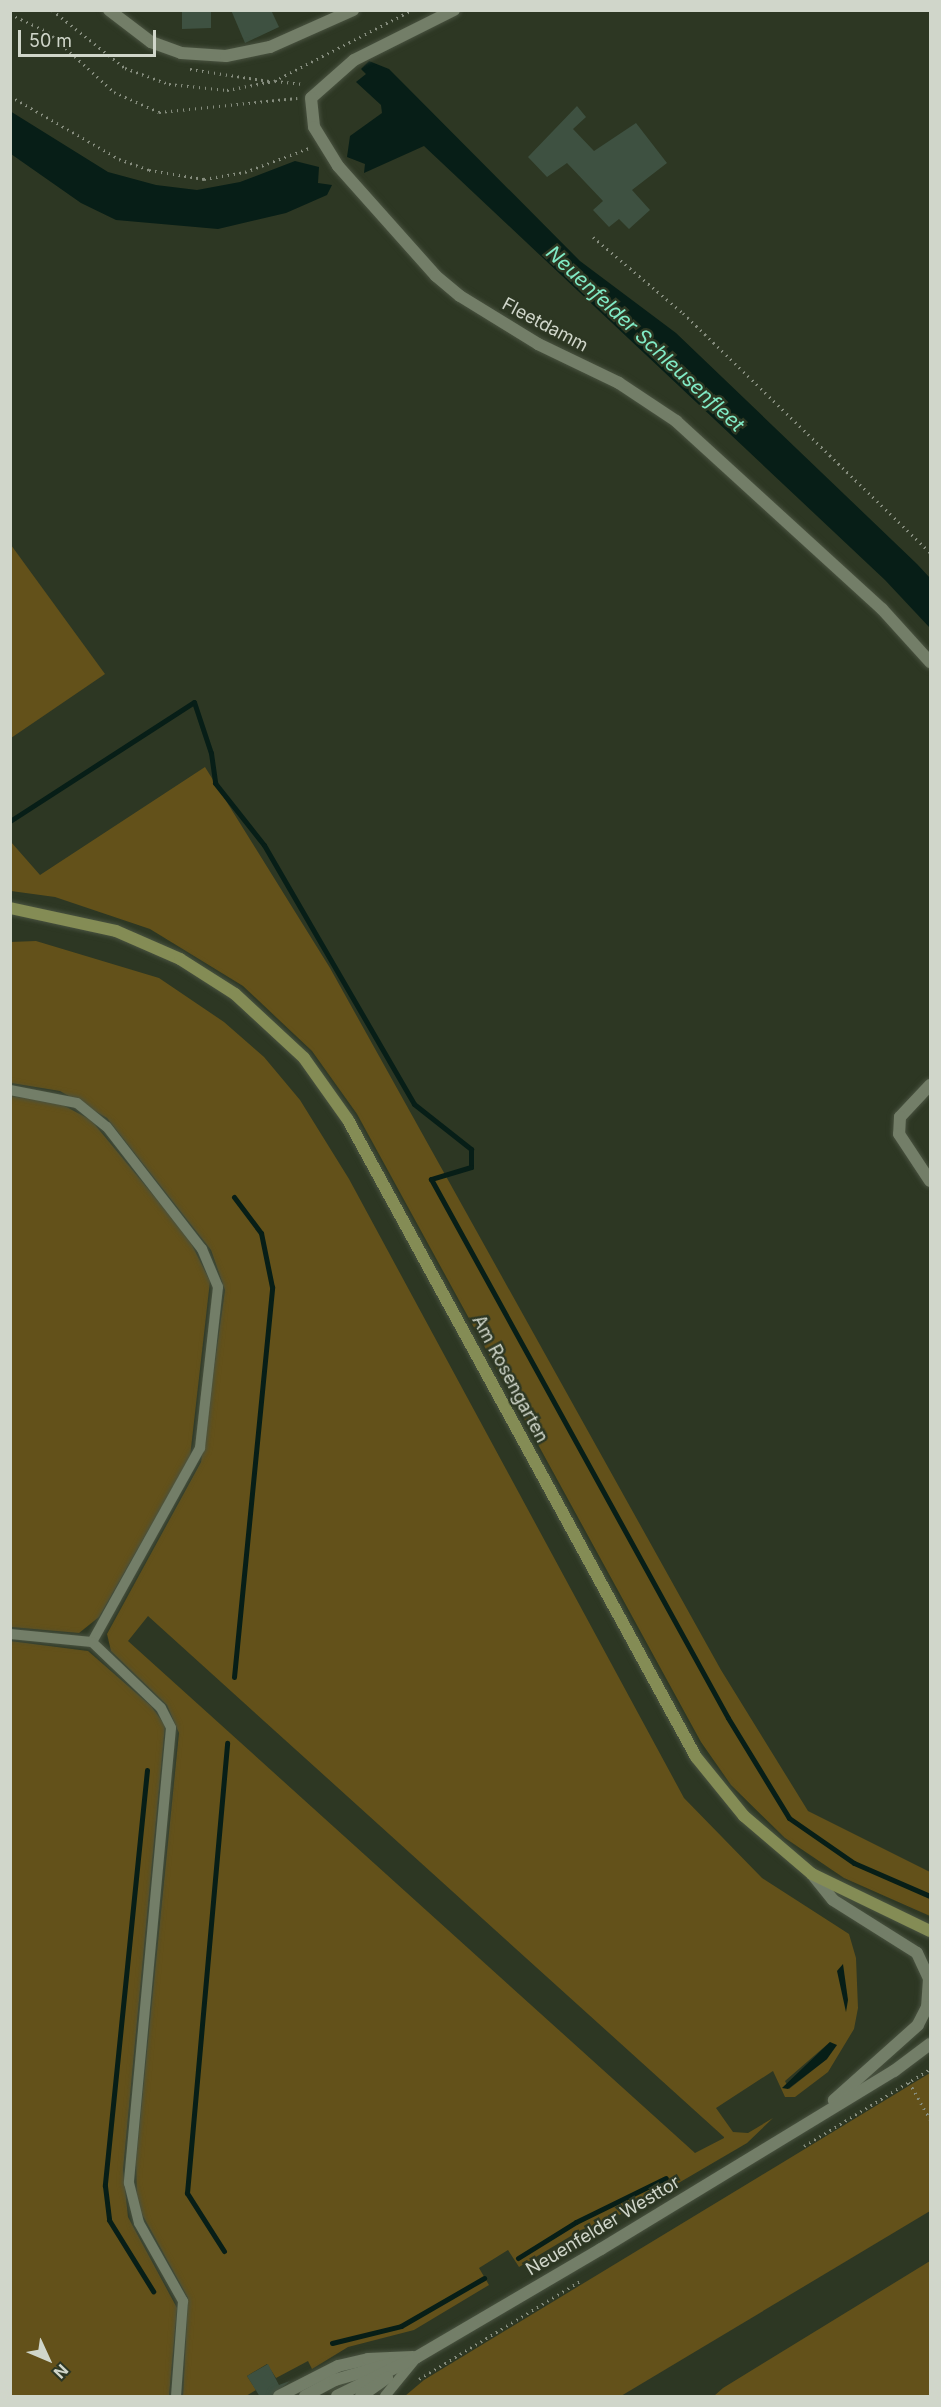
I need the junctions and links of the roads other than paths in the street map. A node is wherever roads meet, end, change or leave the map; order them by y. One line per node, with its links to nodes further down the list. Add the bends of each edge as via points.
1 (108, 10): 2 (street, via 151,42 181,53 226,56 270,47)
2 (353, 10)
3 (454, 10): 4 (street, Fleetdamm, via 354,60 311,98 310,116 322,143 354,187 436,276 489,315 619,383 676,421 882,609)
4 (930, 662)
5 (10, 908): 11 (main road, Am Rosengarten, via 116,931 180,959 243,1001 304,1058 353,1129 696,1758 744,1816)
6 (930, 1084): 8 (street, via 900,1116 899,1134)
7 (10, 1090): 10 (lane, via 77,1103 107,1126 202,1248 218,1287 200,1448)
8 (930, 1181)
9 (10, 1634): 10 (lane)
10 (92, 1642): 16 (lane, via 161,1708 171,1728 129,2183 139,2223 183,2301)
11 (812, 1874): 12 (main road, Am Rosengarten); 14 (street, Neuenfelder Westtor, via 832,1900 917,1953 930,1991 918,2025)
12 (930, 1931)
13 (930, 2044): 14 (street, Neuenfelder Westtor)
14 (806, 2124): 15 (street, Neuenfelder Westtor)
15 (417, 2356): 17 (street, Neuenfelder Westtor, via 368,2359 338,2366); 18 (street, Neuenfelder Westtor, via 335,2380); 19 (street, Neuenfelder Westtor); 20 (street, Neuenfelder Westtor); 21 (lane)
16 (176, 2397)
17 (279, 2397)
18 (305, 2397)
19 (337, 2397)
20 (361, 2397)
21 (385, 2397)

